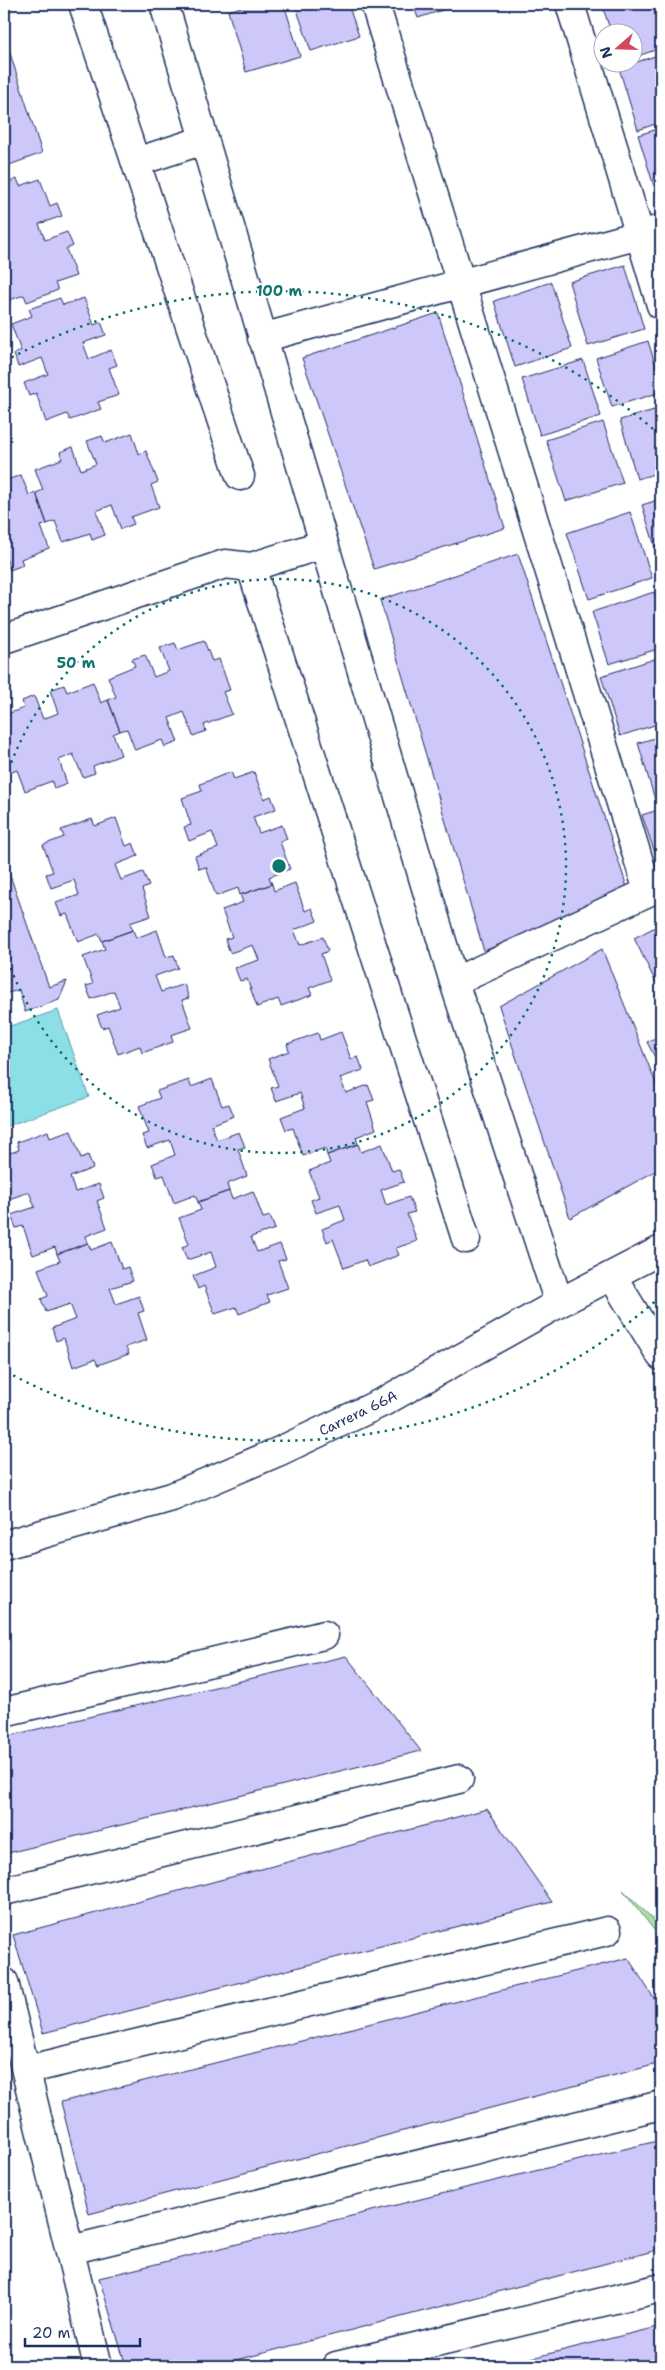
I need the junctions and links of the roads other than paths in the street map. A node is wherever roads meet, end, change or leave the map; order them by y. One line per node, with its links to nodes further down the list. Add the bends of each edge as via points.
1 (84, 4): 6 (street)
2 (164, 4): 5 (street)
3 (375, 4): 8 (street)
4 (570, 4): 7 (street)
5 (204, 140): 6 (street); 10 (street)
6 (136, 162): 11 (street)
7 (651, 232): 8 (street); 9 (street)
8 (460, 284): 10 (street); 15 (street)
9 (661, 305)
10 (262, 338): 12 (street)
11 (240, 476)
12 (324, 544): 13 (street); 16 (street)
13 (251, 567): 14 (street, via 225,564); 17 (street)
14 (4, 639)
15 (655, 889): 16 (street)
16 (454, 982): 20 (street)
17 (466, 1239)
18 (661, 1250): 19 (street, Carrera 66A)
19 (612, 1276): 20 (street, Carrera 66A); 21 (street)
20 (559, 1303): 23 (street, Carrera 66A, via 385,1401 280,1451 172,1497)
21 (661, 1356)
22 (4, 1536): 23 (street, Carrera 66A)
23 (37, 1536): 24 (street, Carrera 66A)
24 (4, 1545)
25 (324, 1635): 26 (street)
26 (4, 1712)
27 (459, 1779): 28 (street)
28 (4, 1890)
29 (607, 1931): 31 (street)
30 (4, 1982): 31 (street)
31 (26, 2070): 33 (street)
32 (661, 2105): 33 (street)
33 (70, 2250): 35 (street)
34 (661, 2288): 36 (street)
35 (98, 2366)
36 (336, 2366)

